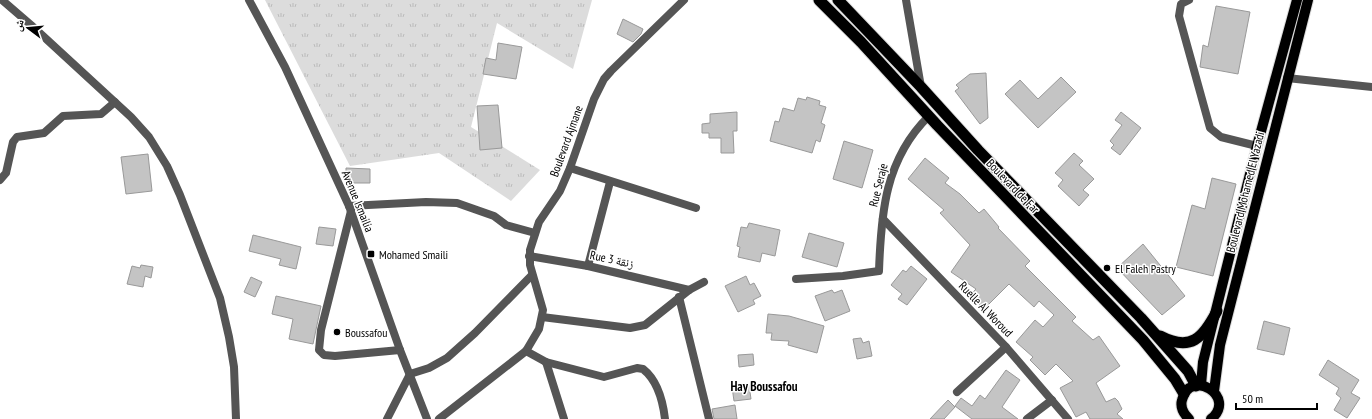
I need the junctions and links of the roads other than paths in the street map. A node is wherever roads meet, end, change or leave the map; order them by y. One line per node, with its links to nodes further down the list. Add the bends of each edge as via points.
1 (2, 0): 13 (street)
2 (249, 0): 19 (street, Avenue Ismailia, via 284,67)
3 (684, 0): 16 (street, Boulevard Ajmane, via 604,79 594,99)
4 (820, 0): 14 (highway, Boulevard de Far)
5 (838, 0): 11 (highway, Boulevard de Far)
6 (1188, 0): 15 (street, via 1181,4 1179,16 1210,128 1221,137)
7 (1297, 0): 15 (main road, Boulevard Mohamed El Yazadi)
8 (1308, 0): 10 (main road, Boulevard Mohamed El Yazadi)
9 (907, 1): 11 (street)
10 (1287, 78): 12 (street); 39 (main road, Boulevard Mohamed El Yazadi, via 1220,345)
11 (921, 87): 32 (highway, Boulevard de Far)
12 (1372, 88)
13 (115, 102): 17 (street, via 101,114 63,116 44,133 17,137 13,142 6,173); 45 (street, via 149,137 167,166 203,252 220,298 229,337 234,367)
14 (929, 116): 21 (street, Rue Seraje, via 910,137 898,156); 41 (highway, Boulevard de Far, via 1143,340)
15 (1257, 146): 30 (main road, Boulevard Mohamed El Yazadi)
16 (570, 168): 18 (street); 22 (street, Boulevard Ajmane, via 560,191 539,222)
17 (0, 180)
18 (610, 182): 20 (street); 24 (street)
19 (350, 208): 22 (street, via 438,201 457,203 494,216 506,225); 34 (street, Avenue Ismailia); 34 (street, via 321,330 319,350 324,355 335,356)
20 (696, 208)
21 (883, 219): 26 (street, Rue Seraje, via 879,271); 33 (street, Ruelle Al Woroud)
22 (535, 233): 23 (street, Boulevard Ajmane)
23 (529, 256): 24 (street, Rue 3 زنقة); 25 (street, Boulevard Ajmane)
24 (588, 266): 28 (street, Rue 3 زنقة)
25 (532, 275): 31 (street, Boulevard Ajmane, via 542,305); 37 (street, via 471,338 447,358 429,368)
26 (796, 279)
27 (704, 282): 28 (street)
28 (689, 290): 29 (street)
29 (679, 298): 31 (street, via 645,325 635,328); 51 (street)
30 (1217, 311): 32 (highway, via 1203,335 1183,344 1175,343); 38 (main road, Boulevard Mohamed El Yazadi)
31 (542, 317): 35 (street, Boulevard Ajmane, via 540,329)
32 (1153, 332): 38 (highway, Boulevard de Far)
33 (1006, 347): 40 (street); 42 (street, Ruelle Al Woroud)
34 (400, 350): 37 (street, Avenue Ismailia)
35 (526, 351): 36 (street); 48 (street, Boulevard Ajmane)
36 (546, 362): 49 (street); 50 (street, via 604,377 637,368 643,369 655,384)
37 (410, 374): 46 (street); 47 (street, Avenue Ismailia)
38 (1198, 386): 39 (main road); 41 (main road)
39 (1214, 391): 43 (main road, Boulevard Mohamed El Yazadi)
40 (957, 392)
41 (1184, 394): 44 (main road, via 1182,403)
42 (1052, 400): 52 (street); 53 (street, Ruelle Al Woroud)
43 (1219, 414): 54 (main road)
44 (1185, 417)
45 (236, 419)
46 (387, 419)
47 (427, 419)
48 (439, 419)
49 (564, 419)
50 (665, 419)
51 (709, 419)
52 (1027, 419)
53 (1068, 419)
54 (1211, 419)

